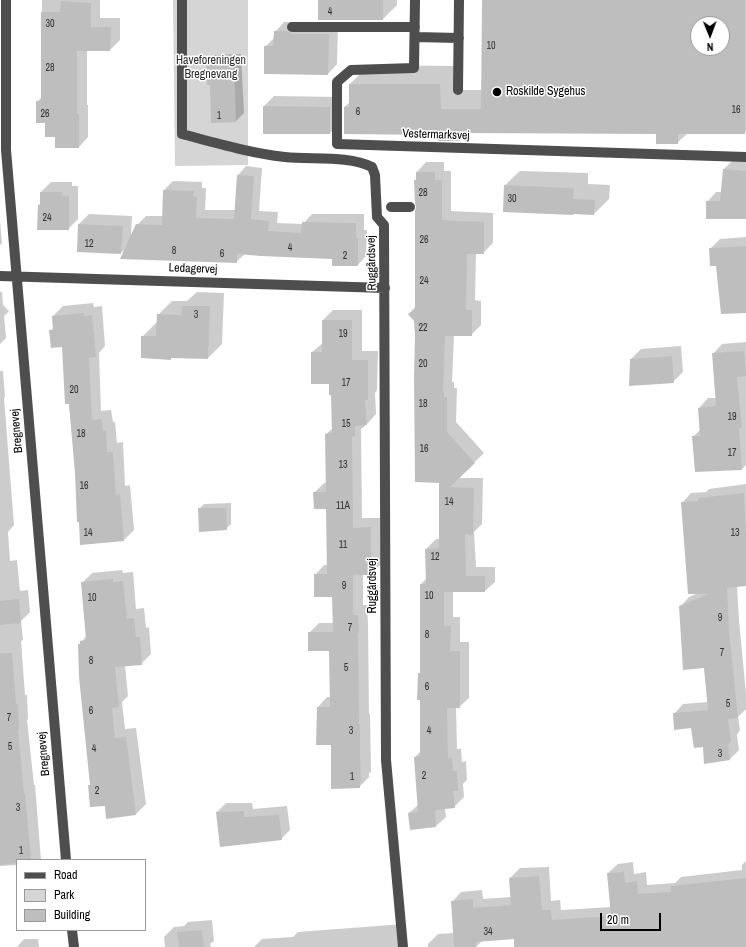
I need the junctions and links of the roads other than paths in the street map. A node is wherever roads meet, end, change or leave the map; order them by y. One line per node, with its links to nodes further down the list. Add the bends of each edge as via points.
1 (6, 0): 13 (street, Bregnevej, via 6,150)
2 (182, 0): 14 (street, Ruggårdsvej, via 182,134 284,157 357,161 372,167 376,175 377,217 384,225)
3 (416, 0): 6 (street, Vestermarksvej)
4 (459, 0): 7 (street)
5 (292, 27): 6 (street)
6 (415, 32): 7 (street); 9 (street, Vestermarksvej, via 414,68 351,70 337,82 337,144)
7 (459, 38): 8 (street)
8 (458, 90)
9 (746, 157)
10 (390, 207): 11 (street)
11 (410, 207)
12 (0, 276): 13 (street, Ledagervej)
13 (16, 276): 14 (street, Ledagervej); 15 (street, Bregnevej)
14 (385, 288): 18 (street, Ruggårdsvej, via 386,760)
15 (66, 859)
16 (72, 931): 17 (street)
17 (74, 947)
18 (403, 947)

